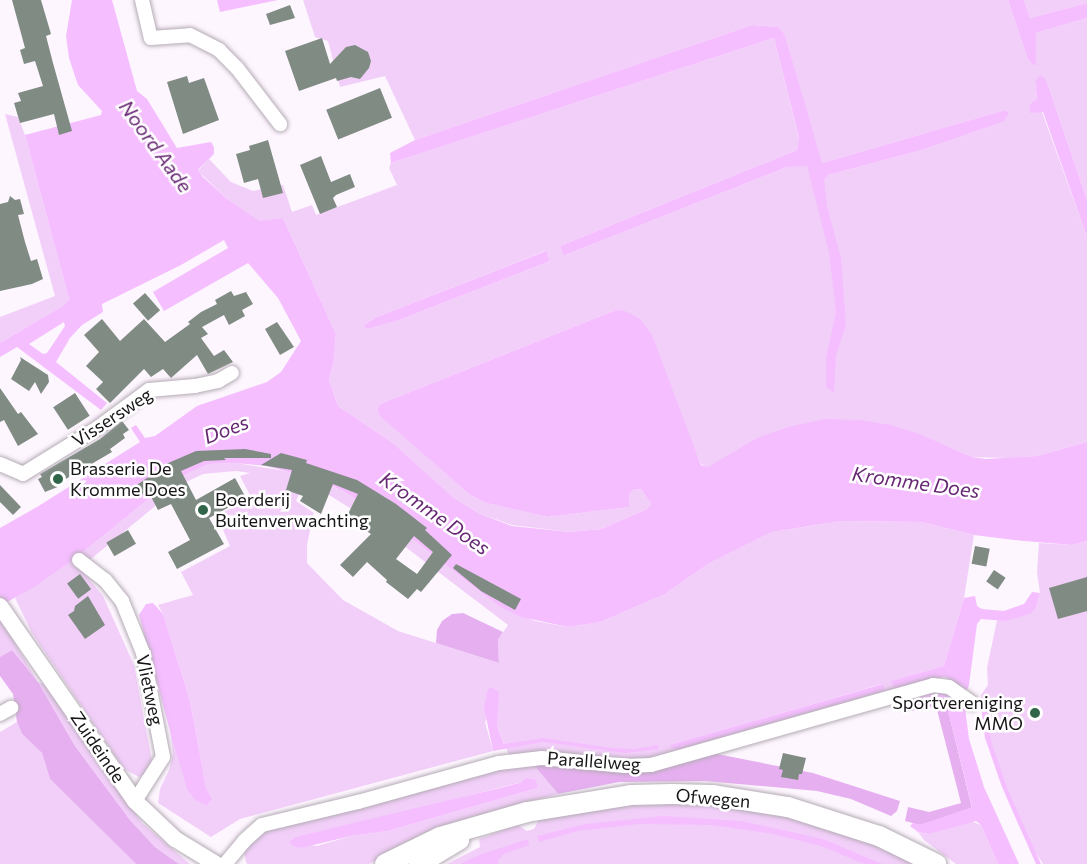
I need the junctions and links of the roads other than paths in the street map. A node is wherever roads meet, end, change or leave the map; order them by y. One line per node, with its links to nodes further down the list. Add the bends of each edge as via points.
1 (142, 0): 2 (street, via 151,38 190,35 219,50)
2 (280, 124)
3 (232, 373): 4 (street, Vissersweg, via 195,386 149,390 99,427 23,474)
4 (0, 464)
5 (79, 560): 8 (street, Vlietweg, via 105,580 122,601 143,653 163,757)
6 (0, 607): 8 (street, Zuideinde)
7 (969, 701): 11 (street, Parallelweg, via 949,687 933,685 651,765 554,758 499,763 262,825)
8 (135, 801): 10 (street, Zuideinde, via 175,839)
9 (482, 826): 12 (main road, Ofwegen, via 440,837); 13 (main road, Ofwegen); 14 (main road, Ofwegen, via 584,801 631,795 712,795 825,817 879,836)
10 (216, 864)
11 (225, 864)
12 (385, 864)
13 (419, 864)
14 (936, 864)

